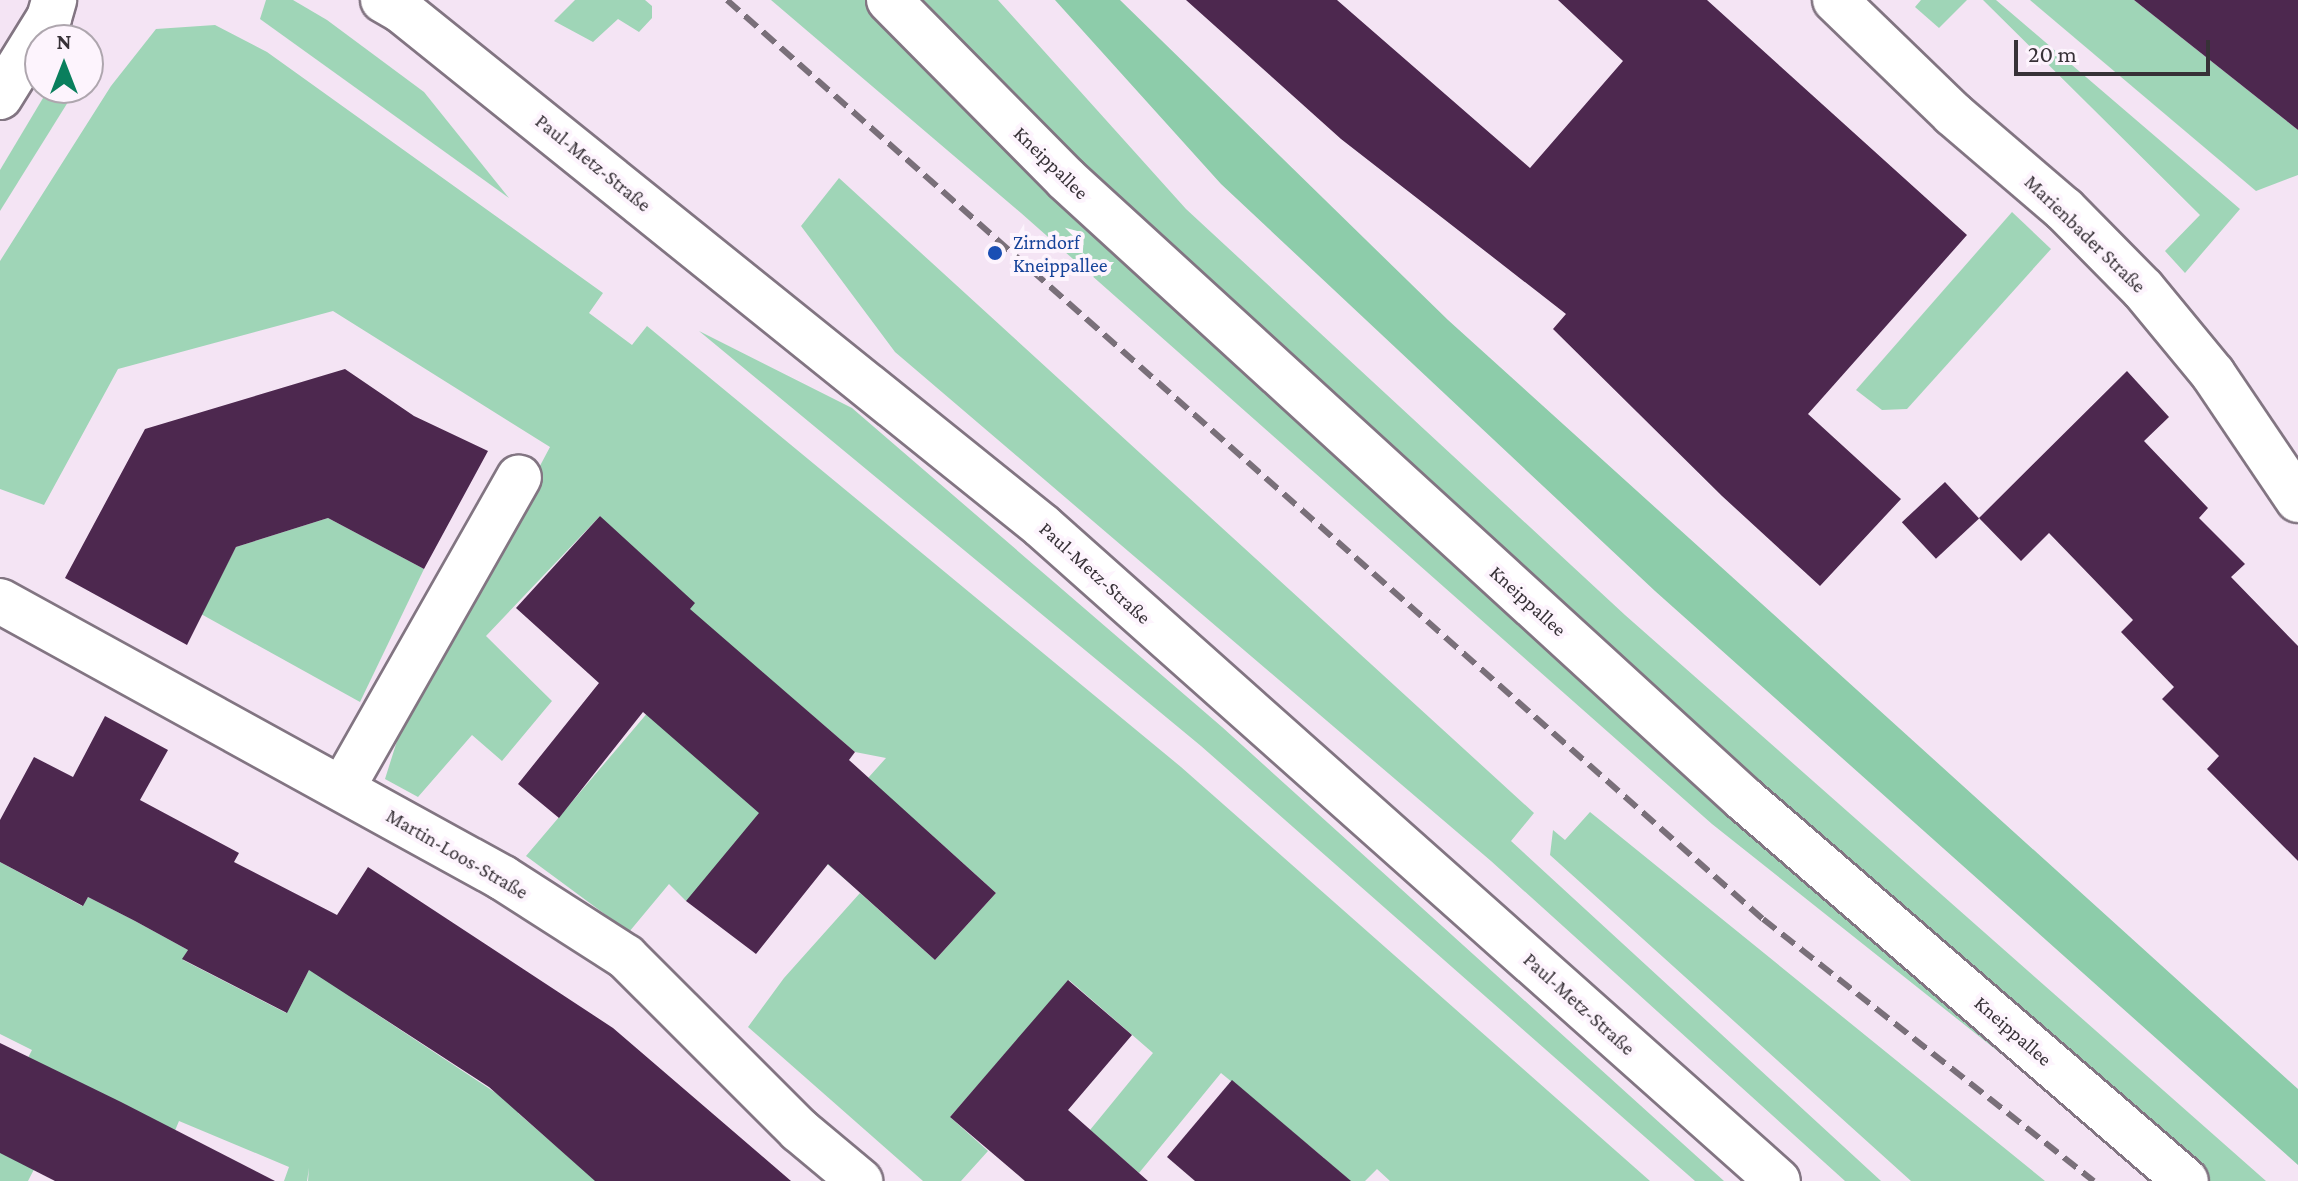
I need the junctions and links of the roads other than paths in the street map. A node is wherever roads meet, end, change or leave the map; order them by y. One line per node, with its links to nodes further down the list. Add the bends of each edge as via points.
1 (54, 0): 5 (street, via 49,18)
2 (383, 0): 11 (street, Paul-Metz-Straße, via 1042,526)
3 (889, 0): 12 (street, Kneippallee, via 1066,179 1744,799)
4 (1835, 0): 7 (street, Marienbader Straße, via 1953,114 2064,209 2143,289 2213,374)
5 (0, 97)
6 (519, 477): 9 (street)
7 (2298, 500)
8 (0, 601): 9 (street, Martin-Loos-Straße)
9 (343, 787): 10 (street, Martin-Loos-Straße, via 503,878 626,957 799,1130)
10 (860, 1181)
11 (1778, 1181)
12 (2186, 1181)

